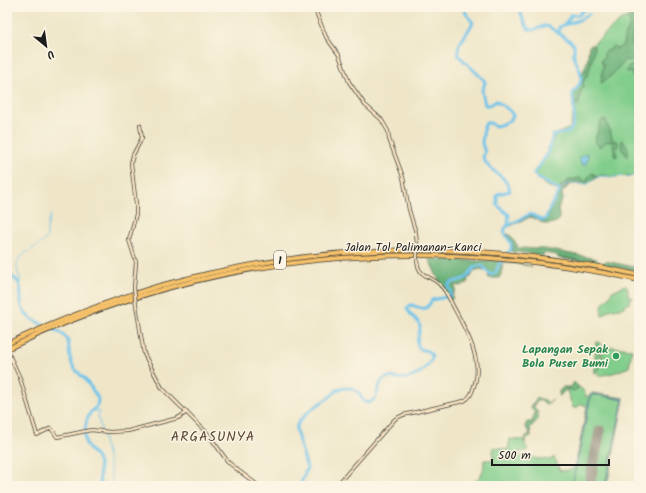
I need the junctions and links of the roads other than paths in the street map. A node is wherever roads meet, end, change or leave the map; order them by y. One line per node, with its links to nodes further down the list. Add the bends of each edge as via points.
1 (314, 7): 11 (street, bridge, via 326,37 339,55 349,82 365,105 379,117 388,130 403,176 416,233 418,265 422,274 439,284 445,291 466,330 478,373 470,396 466,400 398,417)
2 (140, 125): 9 (street, bridge, via 142,138 131,162 136,214 129,240 136,265 136,305 145,356 162,388)
3 (511, 257): 4 (highway, Jalan Tol Palimanan–Kanci / 1, via 602,267); 5 (highway, Jalan Tol Palimanan–Kanci / 1); 6 (highway, Jalan Tol Palimanan–Kanci / 1, via 355,256 250,269 195,281 124,302)
4 (639, 274)
5 (639, 280)
6 (43, 331): 7 (highway, Jalan Tol Palimanan–Kanci / 1); 8 (highway, Jalan Tol Palimanan–Kanci / 1)
7 (7, 344)
8 (7, 350): 9 (street, via 20,378 37,435 51,428 57,437 91,430 134,430 178,418)
9 (187, 412): 10 (street, via 208,434 228,462)
10 (259, 486)
11 (336, 486)

